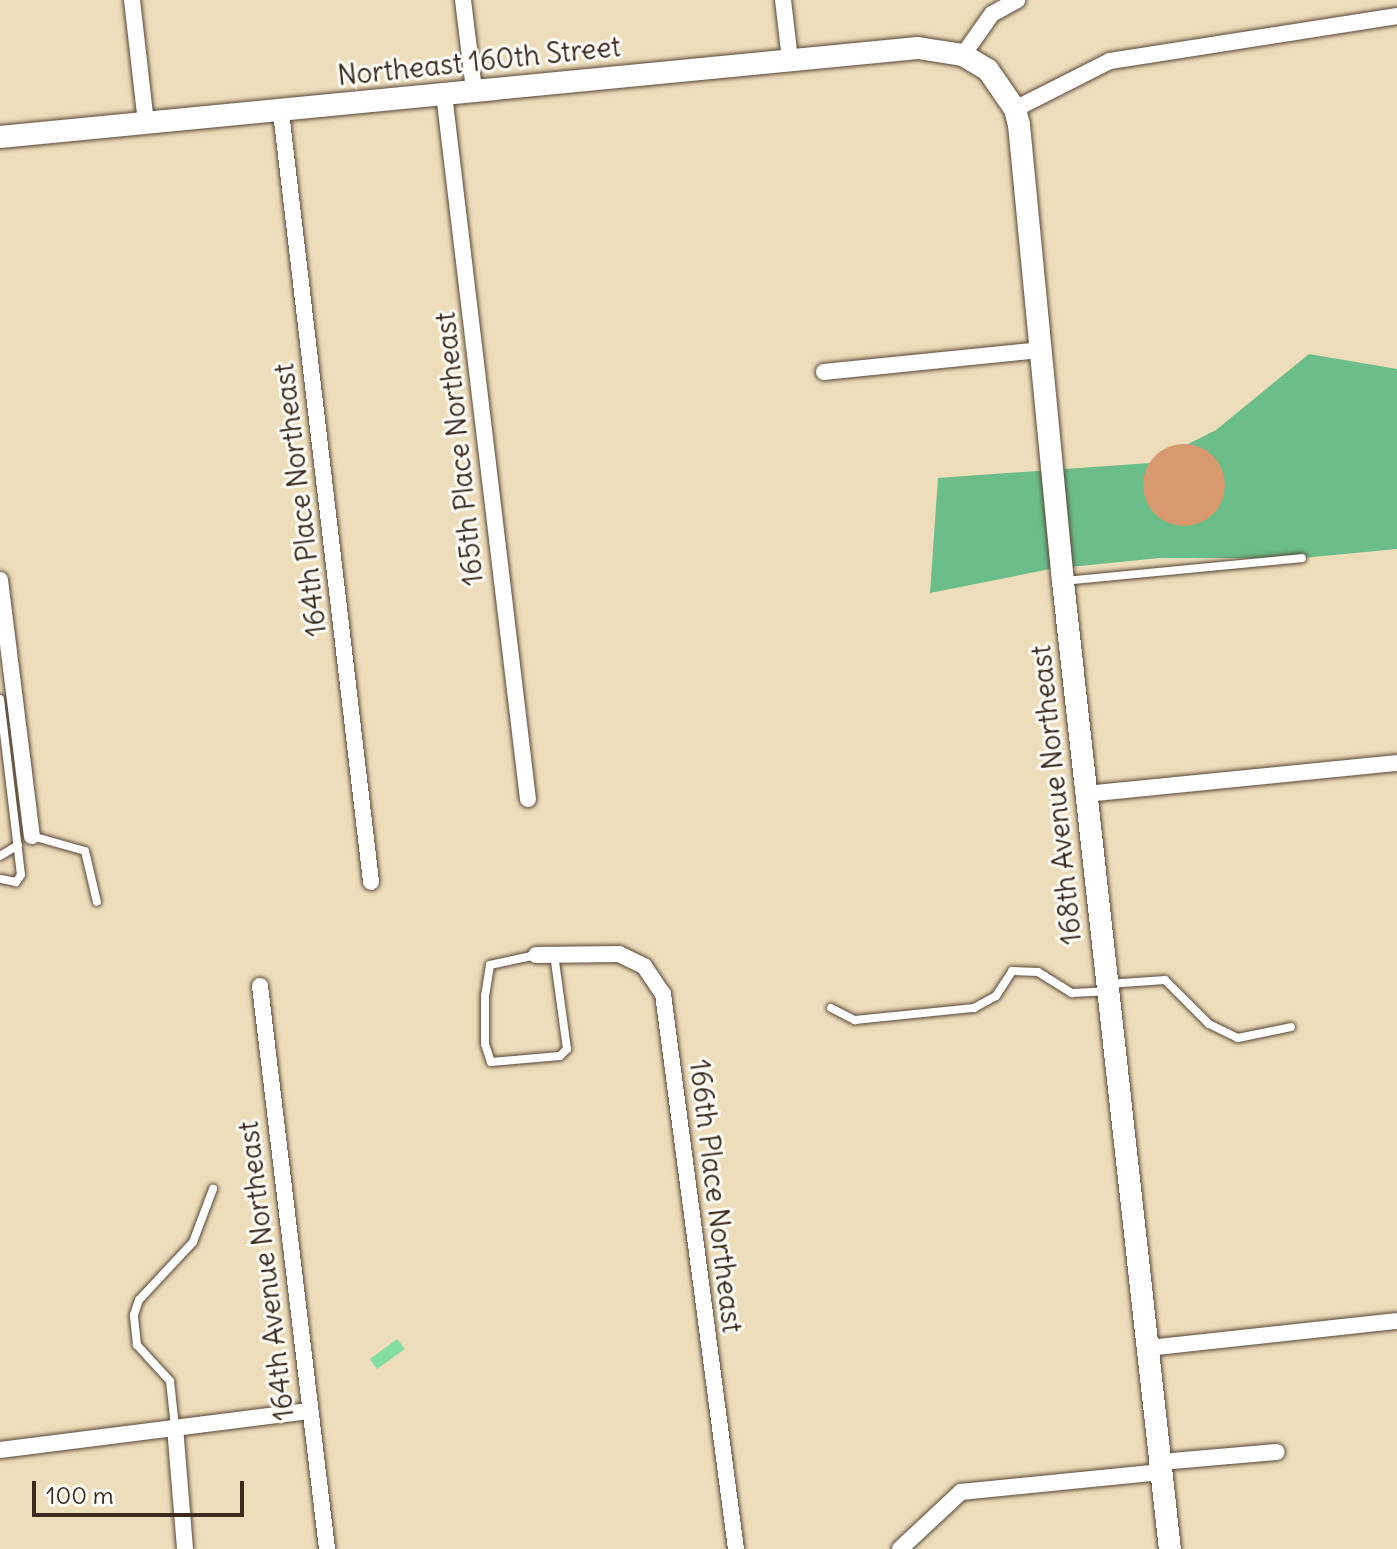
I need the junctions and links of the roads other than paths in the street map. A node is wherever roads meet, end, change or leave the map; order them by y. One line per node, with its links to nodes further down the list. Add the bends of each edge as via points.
1 (132, 0): 12 (street)
2 (463, 0): 8 (street)
3 (783, 0): 7 (street)
4 (1017, 0): 6 (street, via 992,14)
5 (1397, 16): 10 (street, via 1110,61)
6 (963, 55): 7 (street, Northeast 160th Street, via 918,48); 10 (street, 168th Avenue Northeast, via 988,70)
7 (790, 60): 8 (street, Northeast 160th Street)
8 (474, 90): 9 (street, Northeast 160th Street)
9 (444, 94): 11 (street, Northeast 160th Street); 22 (street, 165th Place Northeast)
10 (1015, 109): 14 (street, 168th Avenue Northeast)
11 (281, 112): 12 (street, Northeast 160th Street); 26 (street, 164th Place Northeast)
12 (146, 122): 13 (street, Northeast 160th Street)
13 (0, 137)
14 (1039, 350): 15 (street); 18 (street, 168th Avenue Northeast)
15 (824, 372)
16 (1302, 558): 18 (lane)
17 (0, 580): 23 (street)
18 (1063, 582): 21 (street, 168th Avenue Northeast)
19 (0, 699): 23 (lane)
20 (1397, 763): 21 (street)
21 (1086, 794): 30 (street, 168th Avenue Northeast)
22 (528, 799)
23 (25, 841): 24 (lane); 25 (lane, via 21,875 16,882); 27 (lane, via 85,851 91,857)
24 (0, 856)
25 (0, 879)
26 (371, 882)
27 (97, 902)
28 (545, 955): 28 (lane, via 490,965 485,1044 491,1062 560,1056 567,1049); 43 (street, 166th Place Northeast, via 619,954 644,966 663,994)
29 (260, 986): 36 (street, 164th Avenue Northeast)
30 (1108, 988): 31 (lane, via 1072,993 1038,972 1012,971 996,996 974,1008 855,1020); 32 (lane, via 1165,980 1209,1024 1238,1038); 35 (street, 168th Avenue Northeast)
31 (831, 1008)
32 (1291, 1027)
33 (213, 1189): 37 (lane, via 193,1242 139,1300 134,1315 137,1345 170,1381)
34 (1397, 1321): 35 (street)
35 (1148, 1348): 40 (street, 168th Avenue Northeast)
36 (309, 1411): 37 (street); 42 (street, 164th Avenue Northeast)
37 (175, 1427): 38 (street); 41 (street)
38 (0, 1450)
39 (1277, 1452): 40 (street)
40 (1160, 1467): 44 (street, via 961,1492); 45 (street, 168th Avenue Northeast)
41 (185, 1549)
42 (327, 1549)
43 (736, 1549)
44 (900, 1549)
45 (1170, 1549)

